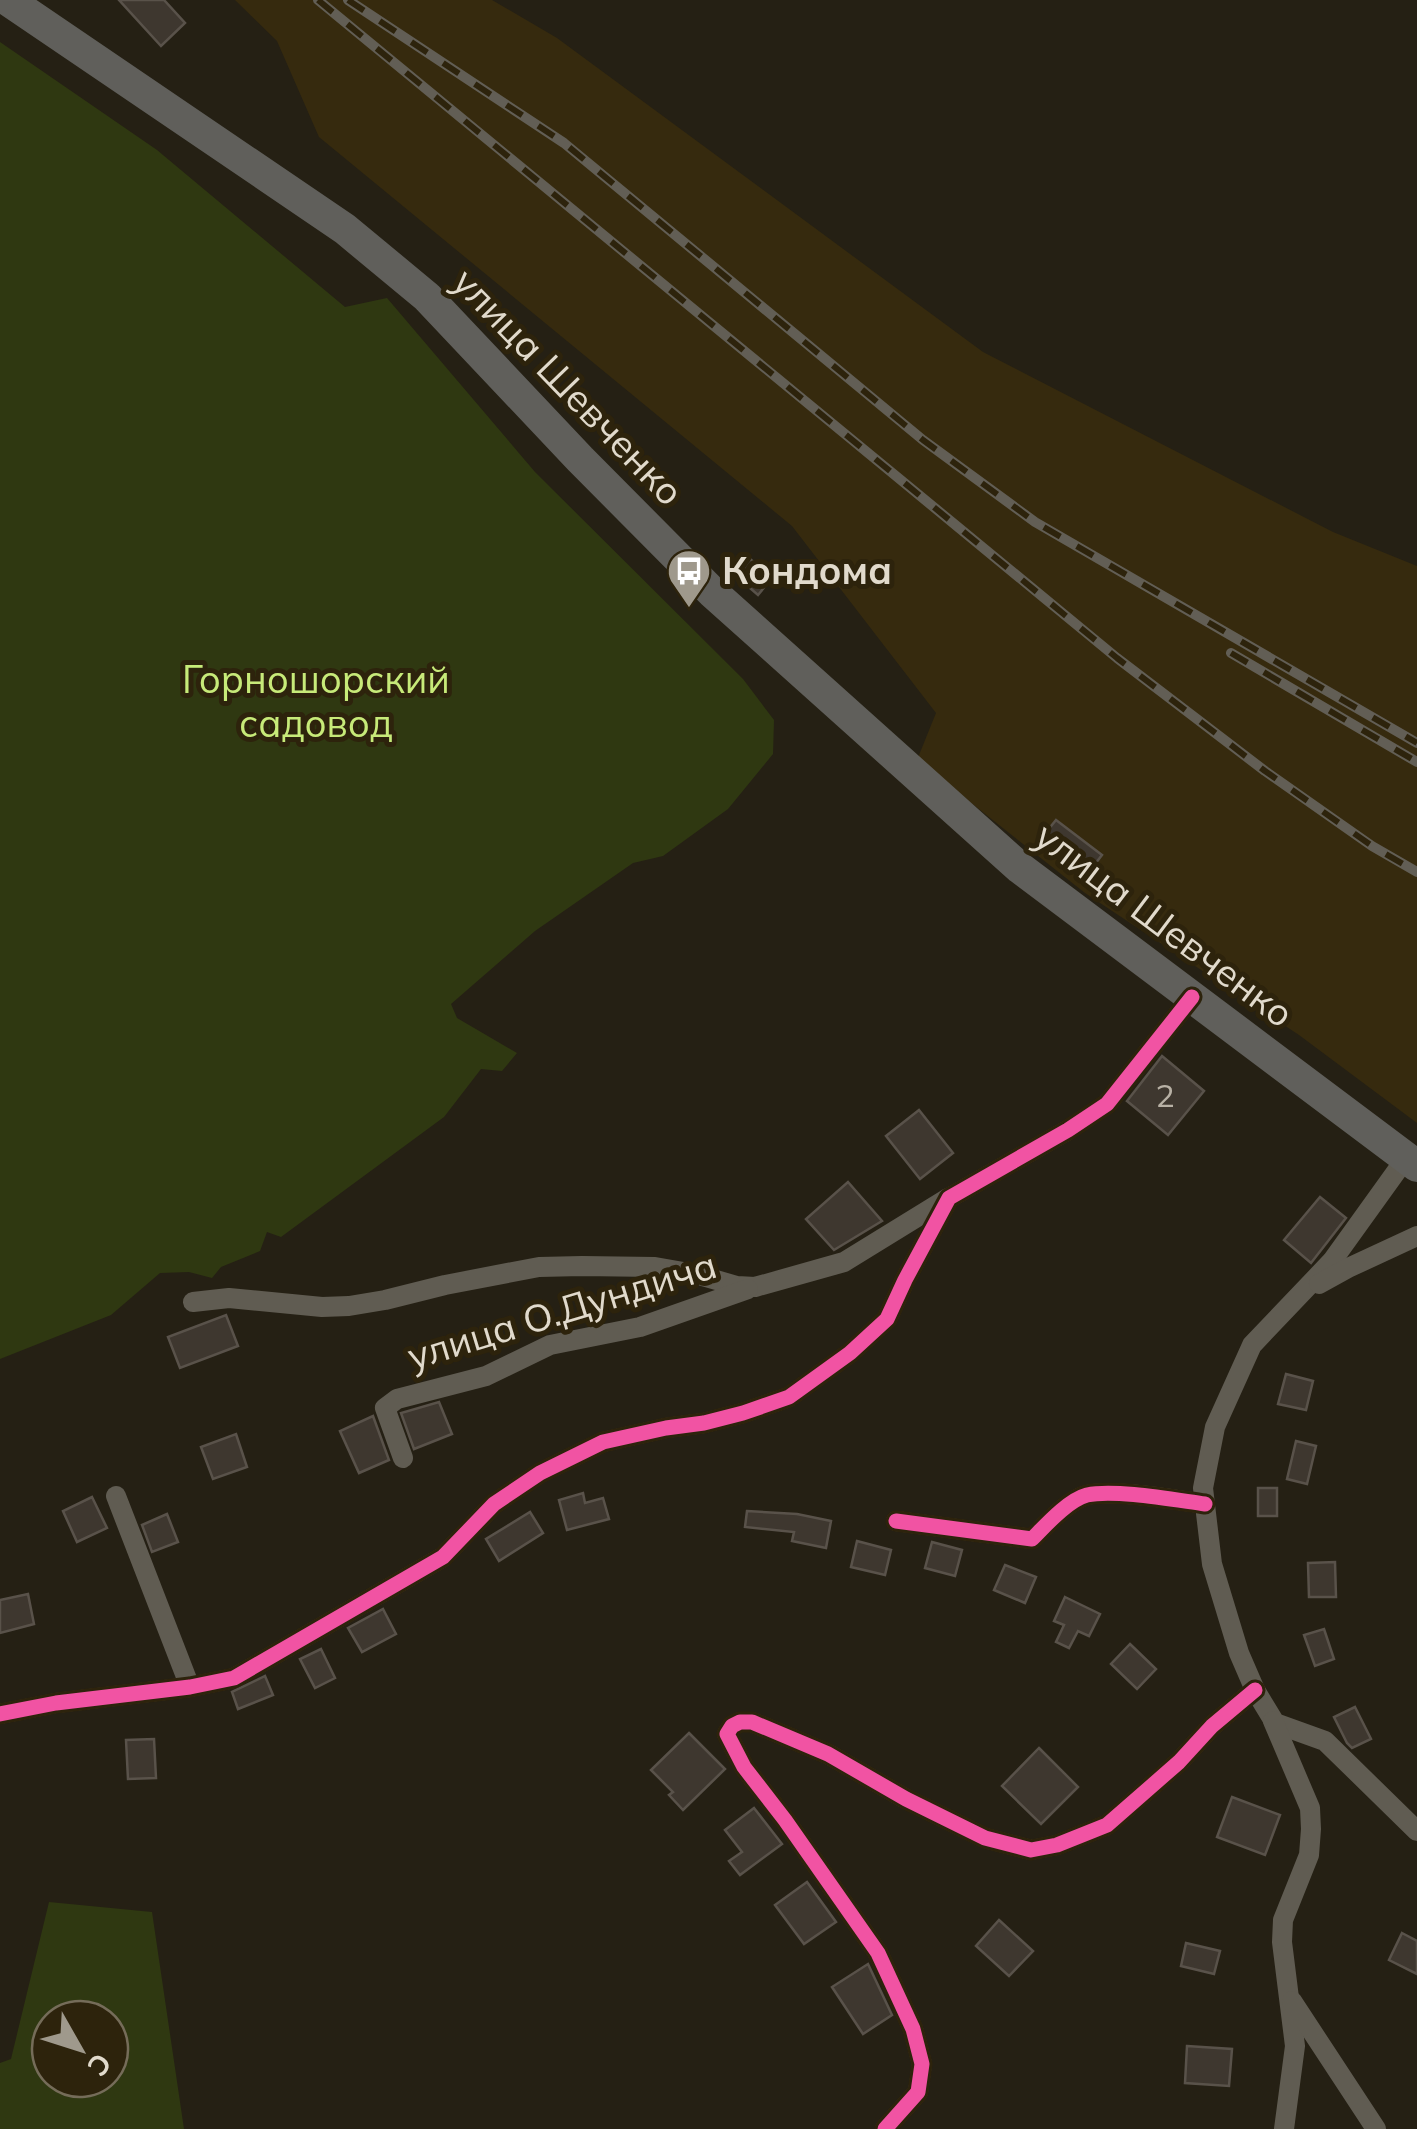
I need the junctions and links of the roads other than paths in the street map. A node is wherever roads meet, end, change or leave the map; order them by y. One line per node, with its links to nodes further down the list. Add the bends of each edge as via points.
1 (8, 0): 2 (main road, улица Шевченко, via 345,230 426,297 712,592 1020,868)
2 (1192, 997): 3 (main road, улица Шевченко); 4 (street, улица О.Дундича, via 1107,1104)
3 (1412, 1162): 7 (street)
4 (949, 1198): 6 (street, улица О.Дундича, via 844,1262); 13 (street, via 887,1319 789,1397 704,1423 603,1442 494,1504 442,1557 379,1595 234,1678)
5 (1417, 1236): 7 (street)
6 (755, 1287): 8 (street, улица О.Дундича, via 655,1266 539,1267 349,1306); 9 (street, улица О.Дундича, via 640,1327 550,1345 486,1376 397,1399 386,1408)
7 (1295, 1298): 11 (street, via 1252,1345 1215,1427)
8 (193, 1302)
9 (403, 1458)
10 (116, 1496): 13 (street)
11 (1205, 1504): 12 (street, via 1084,1495 1032,1539); 14 (street, via 1212,1564)
12 (896, 1521)
13 (190, 1687): 15 (street)
14 (1254, 1690): 16 (street); 19 (street, via 1108,1825 1031,1850 985,1838 828,1754 752,1722 732,1726 727,1734 744,1768 878,1953 913,2029 922,2064 918,2092)
15 (0, 1714)
16 (1273, 1721): 17 (street, via 1325,1741); 18 (street, via 1310,1808 1308,1855 1283,1920)
17 (1417, 1831)
18 (1287, 1992): 20 (street, via 1294,2046); 21 (street)
19 (884, 2129)
20 (1284, 2129)
21 (1376, 2129)

